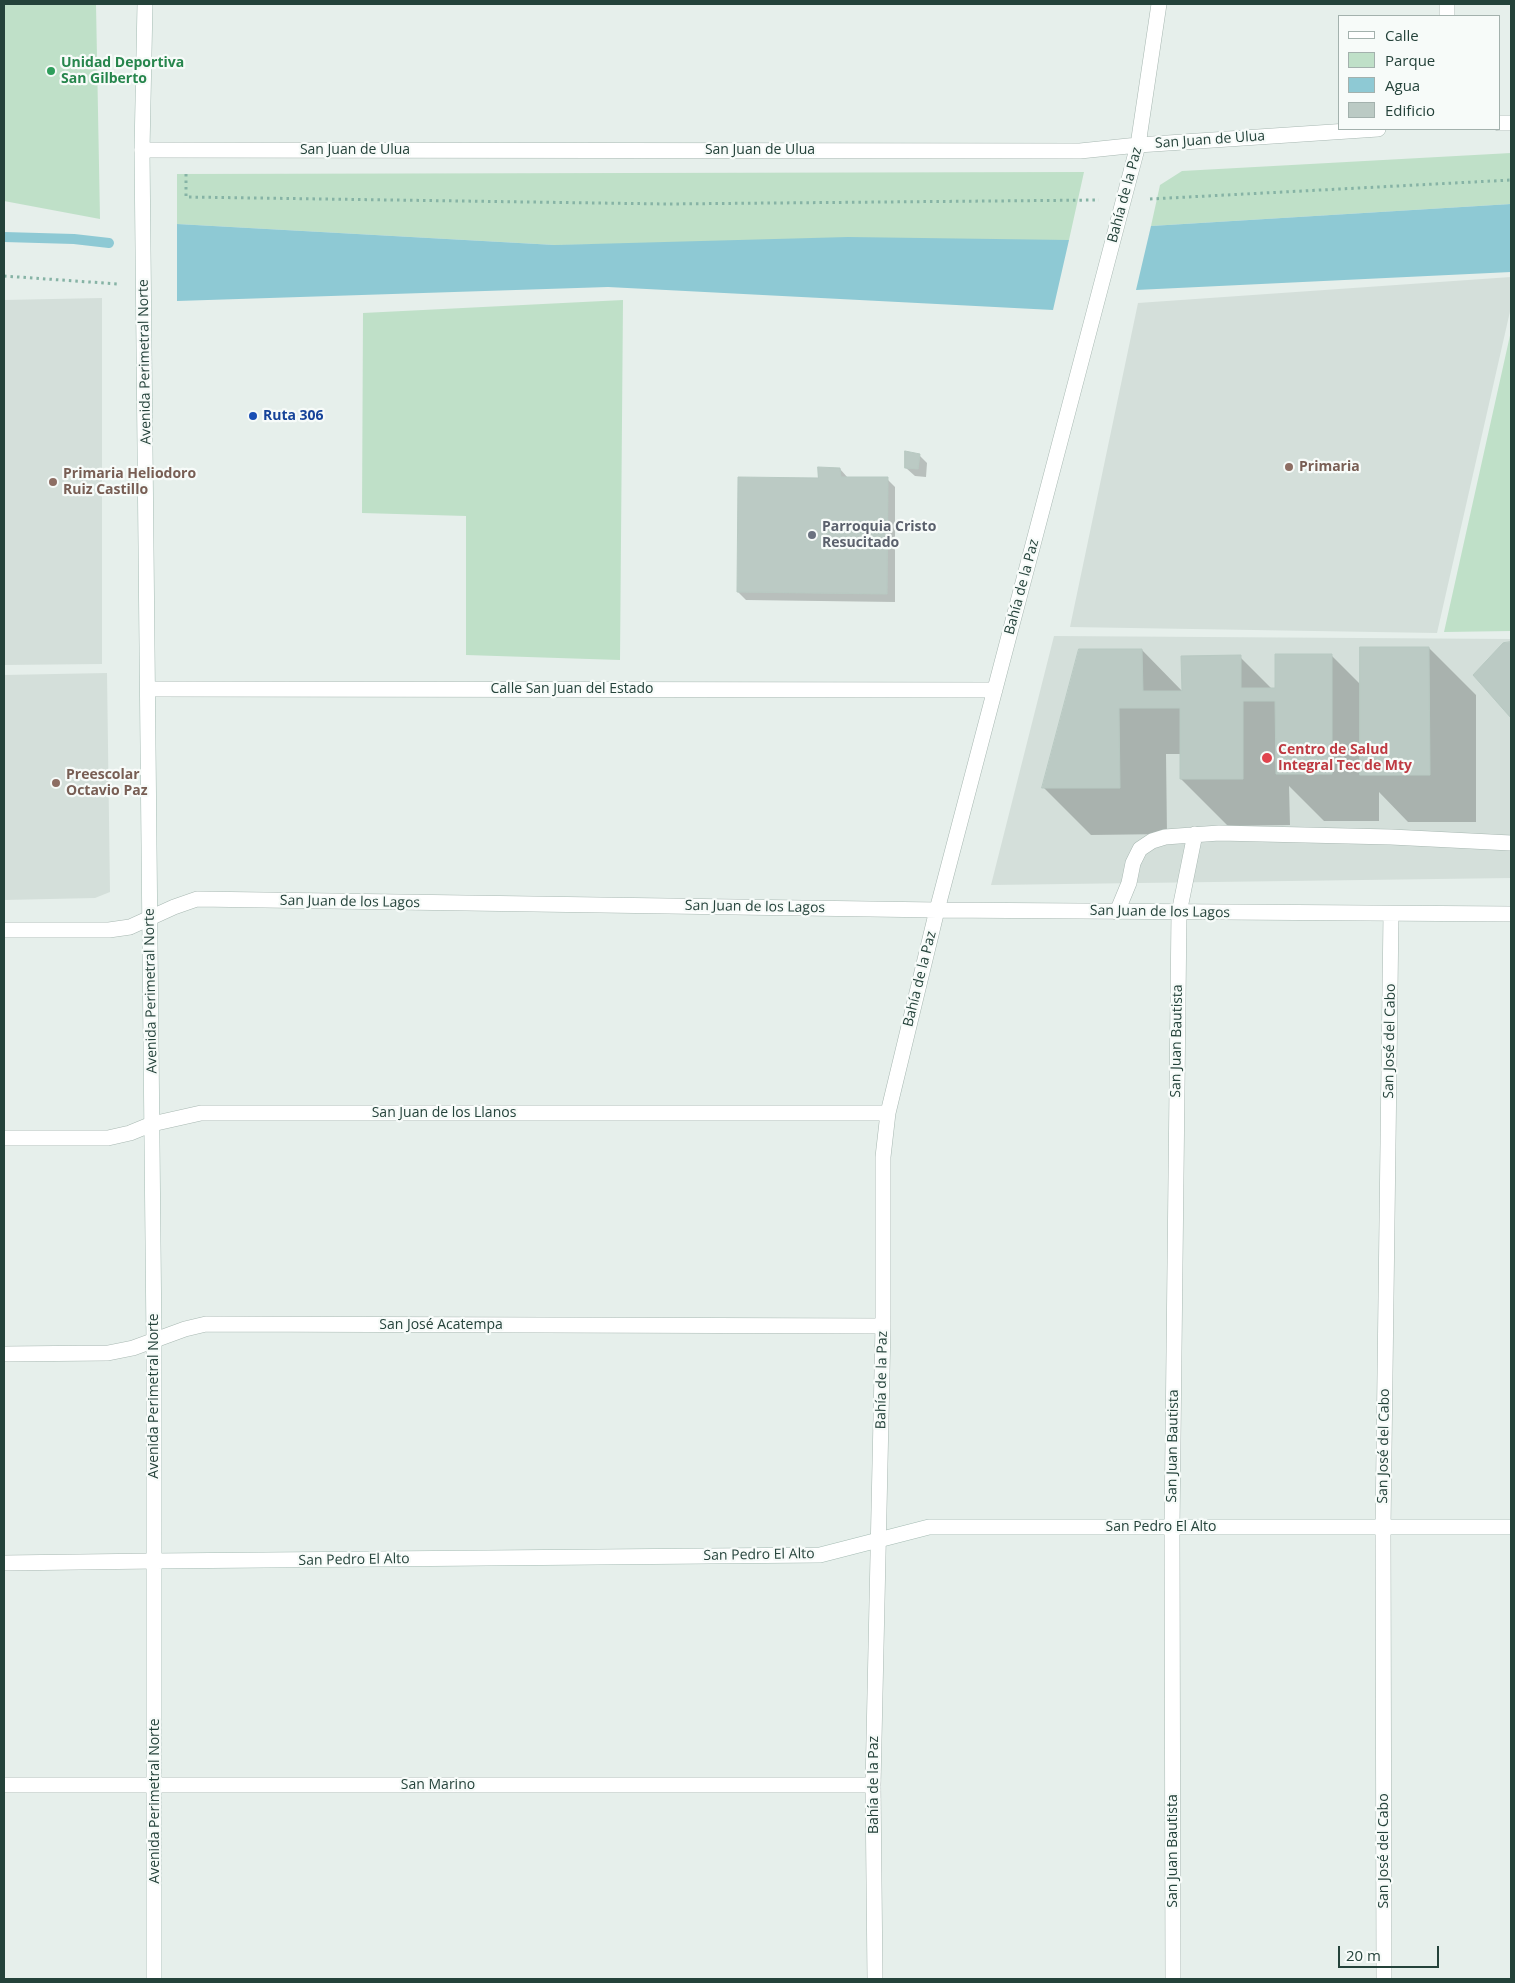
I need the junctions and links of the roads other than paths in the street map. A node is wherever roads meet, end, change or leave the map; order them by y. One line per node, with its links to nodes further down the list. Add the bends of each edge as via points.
1 (145, 4): 5 (street, Avenida Perimetral Norte)
2 (1159, 4): 4 (street, Bahía de la Paz)
3 (1363, 130): 4 (street, San Juan de Ulua)
4 (1138, 145): 5 (street, San Juan de Ulua, via 1080,151); 7 (street, Bahía de la Paz)
5 (142, 150): 6 (street, Avenida Perimetral Norte)
6 (149, 689): 7 (street, Calle San Juan del Estado); 15 (street, Avenida Perimetral Norte)
7 (995, 690): 10 (street, Bahía de la Paz)
8 (1195, 834): 9 (street, via 1391,837); 11 (street, via 1165,837 1140,849); 12 (street, San Juan Bautista)
9 (1511, 844)
10 (937, 910): 11 (street, San Juan de los Lagos); 15 (street, San Juan de los Lagos, via 197,900); 17 (street, Bahía de la Paz)
11 (1117, 912): 12 (street, San Juan de los Lagos)
12 (1178, 913): 13 (street, San Juan de los Lagos); 23 (street, San Juan Bautista)
13 (1391, 914): 14 (street, San Juan de los Lagos); 24 (street, San José del Cabo)
14 (1511, 914)
15 (150, 918): 16 (street, San Juan de los Lagos, via 130,927 109,930); 18 (street, Avenida Perimetral Norte)
16 (4, 930)
17 (888, 1113): 18 (street, San Juan de los Llanos, via 201,1113); 20 (street, Bahía de la Paz, via 883,1157)
18 (152, 1124): 19 (street, San Juan de los Llanos, via 108,1138); 21 (street, Avenida Perimetral Norte)
19 (4, 1138)
20 (883, 1326): 21 (street, San José Acatempa, via 206,1324); 26 (street, Bahía de la Paz)
21 (154, 1340): 22 (street, San José Acatempa, via 108,1353); 27 (street, Avenida Perimetral Norte)
22 (4, 1354)
23 (1172, 1527): 24 (street, San Pedro El Alto); 26 (street, San Pedro El Alto, via 929,1527); 34 (street, San Juan Bautista)
24 (1384, 1527): 25 (street, San Pedro El Alto); 35 (street, San José del Cabo)
25 (1511, 1528)
26 (878, 1539): 27 (street, San Pedro El Alto, via 820,1555); 31 (street, Bahía de la Paz)
27 (155, 1561): 28 (street, San Pedro El Alto); 30 (street, Avenida Perimetral Norte)
28 (4, 1563)
29 (4, 1785): 30 (street, San Marino)
30 (155, 1785): 31 (street, San Marino); 32 (street, Avenida Perimetral Norte)
31 (873, 1785): 33 (street, Bahía de la Paz)
32 (154, 1979)
33 (875, 1979)
34 (1173, 1979)
35 (1384, 1979)

